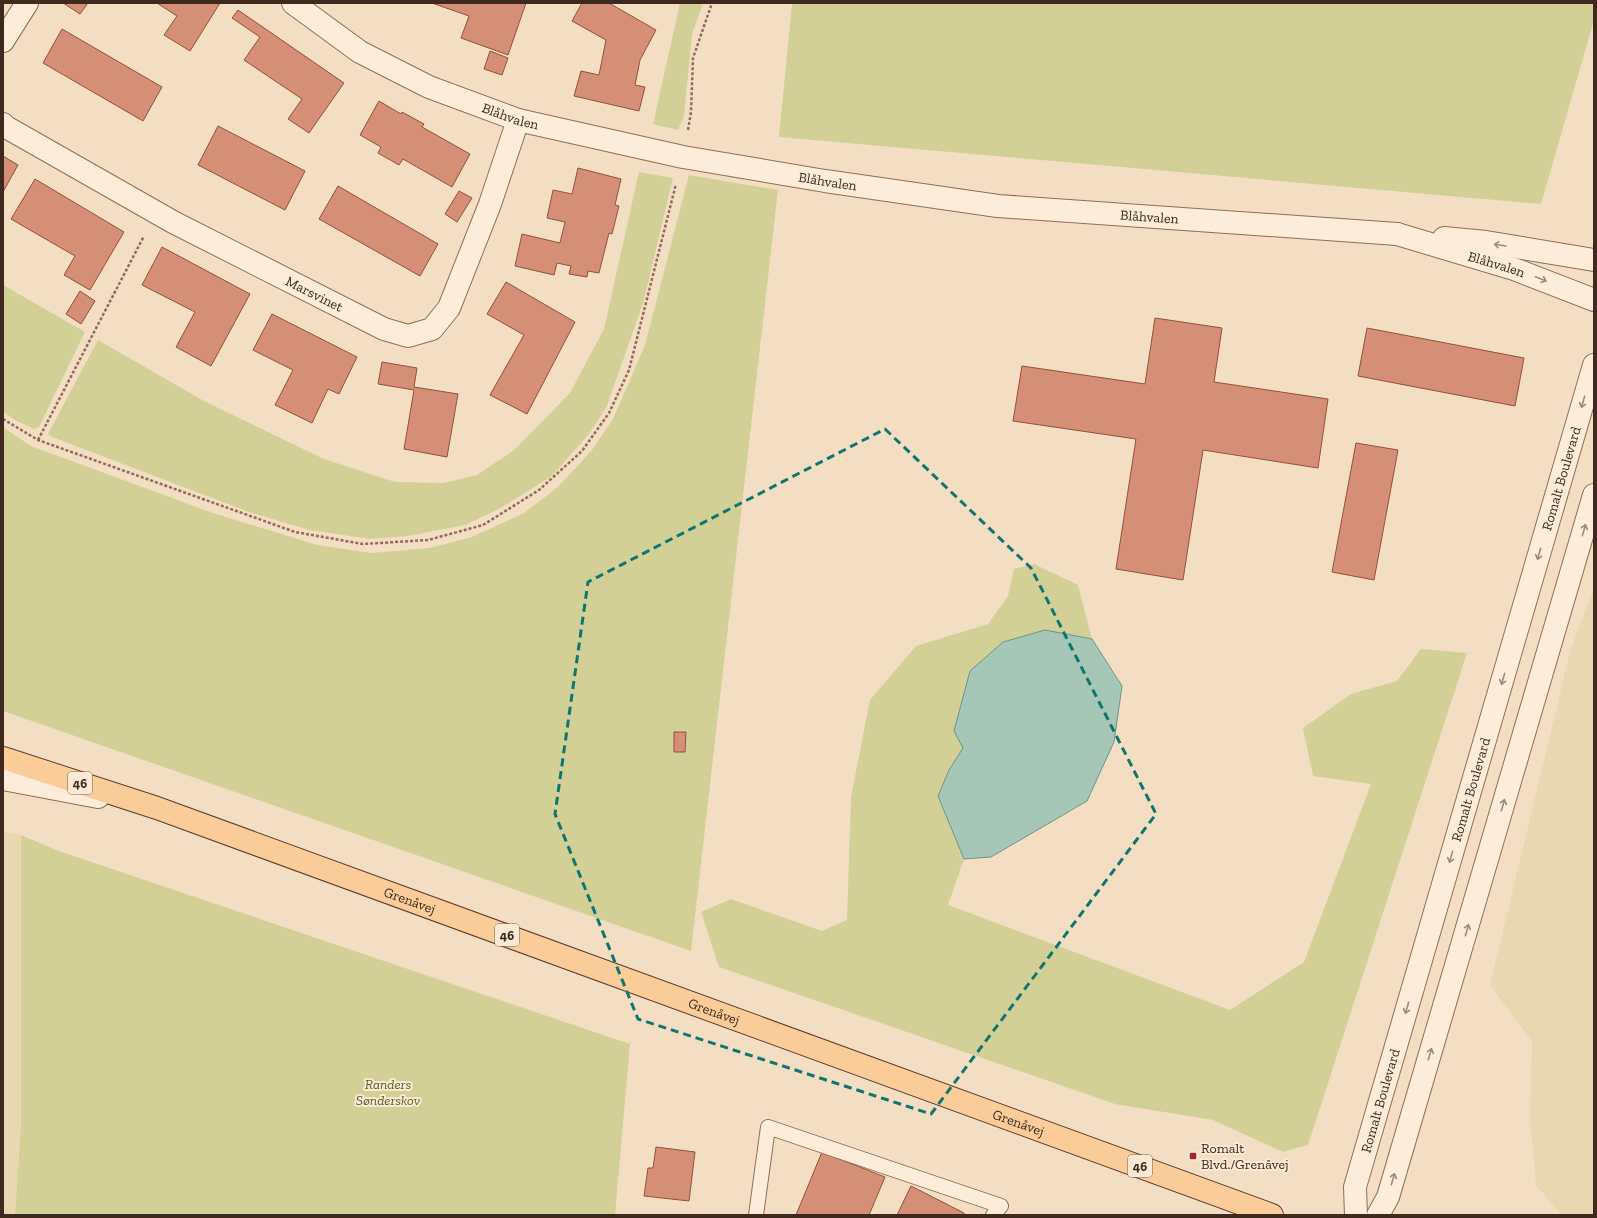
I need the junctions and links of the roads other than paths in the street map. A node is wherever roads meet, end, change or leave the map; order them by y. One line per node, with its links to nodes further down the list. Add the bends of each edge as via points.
1 (27, 3): 3 (street)
2 (293, 3): 4 (street, Blåhvalen, via 367,55 429,87)
3 (3, 41)
4 (518, 120): 5 (street, Marsvinet, via 490,204 449,308 432,329 408,336 384,329 157,213); 6 (street, Blåhvalen, via 683,158 998,206)
5 (3, 124)
6 (1397, 234): 7 (street, Blåhvalen, one-way to 6, via 1486,242); 8 (street, Blåhvalen, one-way to 8, via 1514,269)
7 (1594, 260)
8 (1594, 300)
9 (1594, 365): 17 (street, Romalt Boulevard, one-way to 17, via 1355,1187)
10 (1594, 495): 18 (street, one-way to 10, via 1388,1197)
11 (3, 758): 13 (main road, Grenåvej / 46)
12 (3, 779): 13 (street, Grenåvej)
13 (156, 808): 16 (main road, Grenåvej / 46)
14 (756, 1215): 15 (lane, via 768,1127 1001,1206)
15 (994, 1215)
16 (1272, 1215)
17 (1356, 1215)
18 (1378, 1215)

